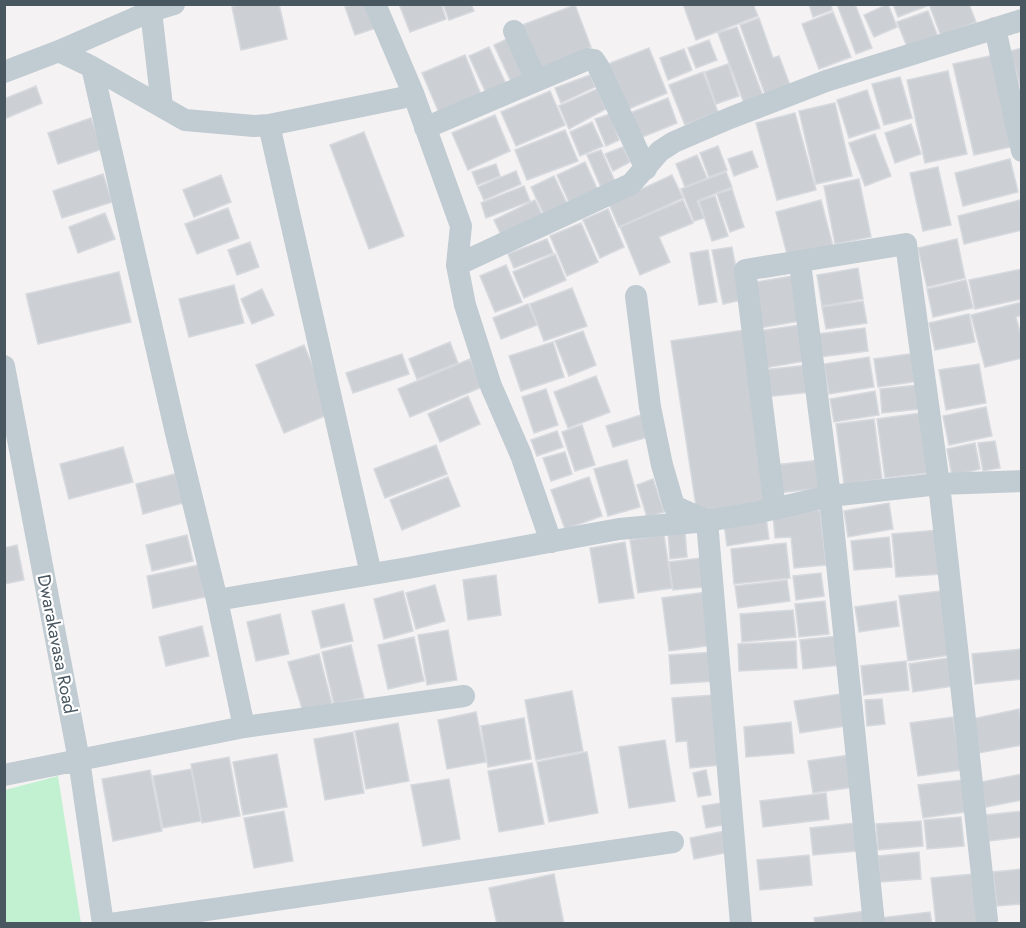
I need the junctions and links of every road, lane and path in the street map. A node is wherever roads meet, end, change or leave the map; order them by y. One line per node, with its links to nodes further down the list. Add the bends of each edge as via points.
1 (375, 4): 10 (street)
2 (163, 7): 6 (street); 11 (street)
3 (1022, 20): 4 (street)
4 (995, 28): 14 (street); 15 (street, via 826,81 730,118 674,142 660,151)
5 (514, 31): 9 (street)
6 (59, 51): 7 (street); 8 (street)
7 (92, 67): 11 (street); 27 (street)
8 (4, 72)
9 (536, 80): 13 (street); 15 (street, via 580,60 594,60)
10 (413, 93): 12 (street); 13 (street)
11 (162, 106): 12 (street, via 185,120)
12 (269, 125): 26 (street)
13 (425, 128): 17 (street, via 461,226)
14 (1022, 151)
15 (646, 169): 17 (street, via 631,184)
16 (800, 262): 21 (street, via 906,244); 22 (street); 23 (street, via 745,270)
17 (457, 266): 25 (street, via 491,386 521,455)
18 (636, 296): 24 (street, via 650,407 674,506)
19 (4, 366): 30 (street, Dwarakavasa Road)
20 (1022, 481): 21 (street)
21 (939, 484): 22 (street); 33 (street)
22 (830, 496): 23 (street); 37 (street)
23 (775, 509): 24 (street)
24 (707, 521): 25 (street, via 619,529); 36 (street)
25 (551, 542): 26 (street)
26 (371, 574): 27 (street)
27 (217, 600): 29 (street)
28 (464, 696): 29 (street)
29 (244, 728): 30 (street)
30 (79, 760): 31 (street); 34 (street, Dwarakavasa Road)
31 (4, 775)
32 (673, 842): 35 (street)
33 (987, 920)
34 (103, 924)
35 (111, 924)
36 (741, 924)
37 (874, 924)

